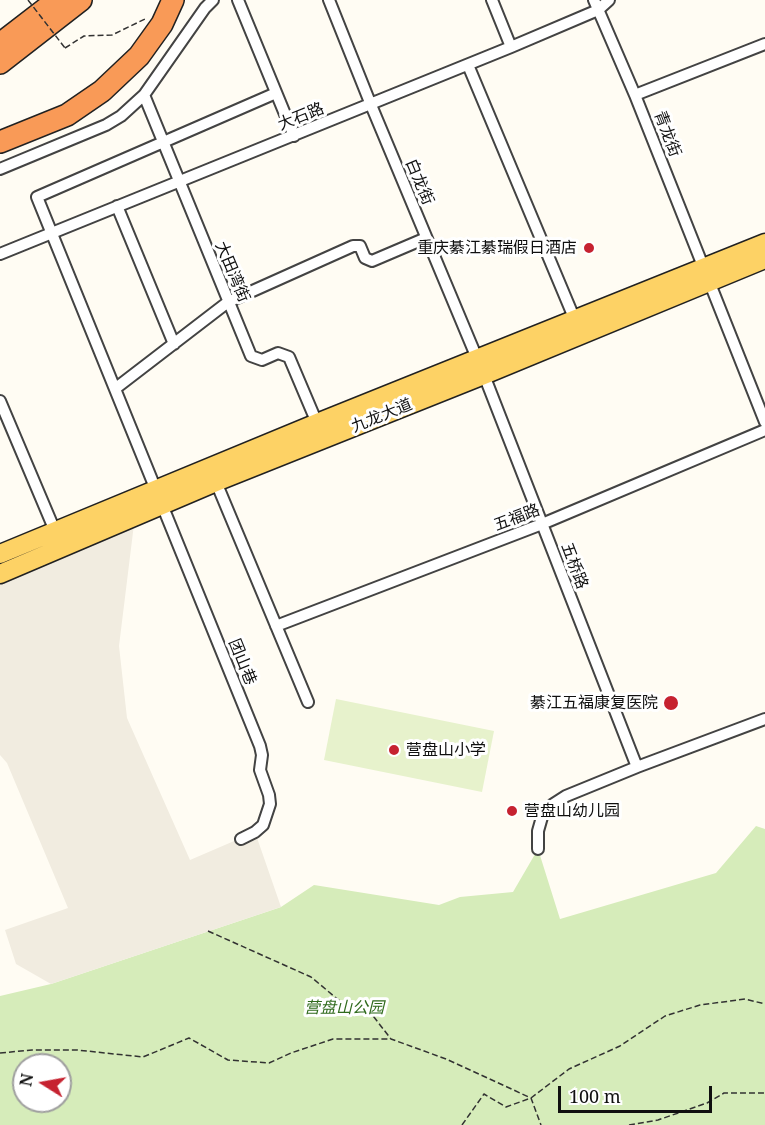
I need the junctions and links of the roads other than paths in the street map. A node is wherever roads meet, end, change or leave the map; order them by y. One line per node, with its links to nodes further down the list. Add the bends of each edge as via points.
1 (57, 0): 10 (highway)
2 (81, 0): 13 (highway)
3 (173, 0): 20 (highway, via 162,24 139,56 102,91 67,115)
4 (213, 0): 16 (street)
5 (238, 0): 15 (street)
6 (329, 0): 18 (street, 白龙街)
7 (492, 0): 12 (street)
8 (609, 0): 9 (street, 大石路)
9 (596, 5): 12 (street, 大石路); 17 (street, 青龙街)
10 (0, 44)
11 (765, 44): 17 (street)
12 (511, 47): 14 (street, 大石路)
13 (0, 63)
14 (468, 65): 18 (street, 大石路); 32 (street)
15 (276, 93): 19 (street); 21 (street)
16 (144, 95): 21 (street, 大田湾街); 22 (street, via 106,125)
17 (635, 95): 30 (street, 青龙街)
18 (370, 105): 19 (street, 大石路); 26 (street, 白龙街)
19 (294, 136): 23 (street, 大石路)
20 (0, 142)
21 (163, 143): 23 (street, 大田湾街); 25 (street, 团山巷, via 37,197)
22 (0, 169)
23 (178, 181): 24 (street, 大石路); 31 (street, 大田湾街)
24 (117, 206): 25 (street, 大石路); 33 (street)
25 (52, 232): 28 (street, 大石路); 35 (street, 团山巷)
26 (426, 238): 31 (street, via 372,261 365,258 360,246 353,246); 34 (street, 白龙街)
27 (765, 243): 30 (main road, 九龙大道)
28 (0, 254)
29 (765, 259): 30 (main road, 九龙大道)
30 (705, 275): 32 (main road, 九龙大道); 34 (main road, 九龙大道); 37 (street)
31 (228, 302): 33 (street); 38 (street, 大田湾街, via 251,356 262,360 278,353 289,357)
32 (575, 320): 34 (main road, 九龙大道)
33 (174, 344): 35 (street)
34 (480, 367): 38 (main road, 九龙大道); 40 (main road, 九龙大道); 42 (street, 五桥路)
35 (116, 388): 41 (street, 团山巷)
36 (0, 401): 43 (street)
37 (765, 422)
38 (317, 423): 41 (main road, 九龙大道)
39 (765, 430): 42 (street, 五福路)
40 (216, 482): 41 (main road, 九龙大道); 46 (street)
41 (159, 496): 43 (main road, 九龙大道); 45 (main road, 九龙大道); 50 (street, 团山巷, via 260,746 260,770 270,804 263,825)
42 (542, 524): 46 (street, 五福路); 49 (street, 五桥路)
43 (55, 531): 44 (main road, 九龙大道)
44 (0, 554)
45 (0, 574)
46 (276, 626): 47 (street)
47 (308, 702)
48 (765, 719): 49 (street)
49 (637, 767): 51 (street, via 552,805 542,817)
50 (242, 839)
51 (538, 849)

